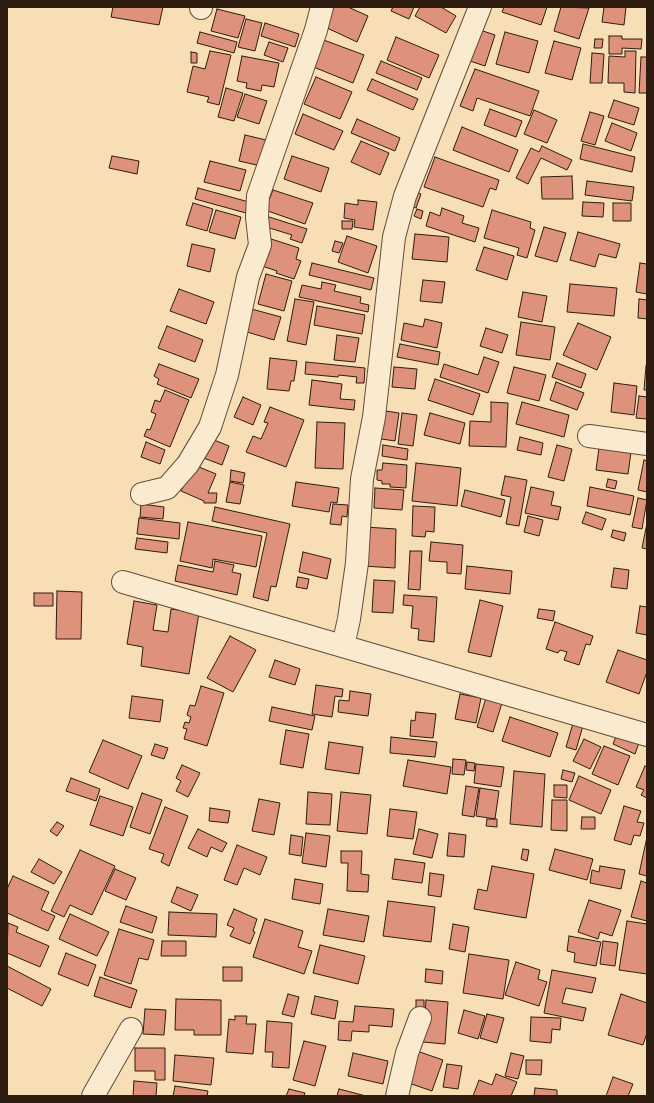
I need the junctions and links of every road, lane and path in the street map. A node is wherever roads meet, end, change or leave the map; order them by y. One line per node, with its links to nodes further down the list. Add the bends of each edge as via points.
1 (322, 7): 5 (street, via 258,196 260,245 248,277 227,375 210,427 188,464 167,488)
2 (480, 7): 7 (street, via 405,196 394,237 374,417 362,479 357,564)
3 (589, 436): 4 (street)
4 (647, 444)
5 (142, 494)
6 (123, 582): 7 (street)
7 (343, 646): 8 (street)
8 (647, 735)
9 (420, 1018): 12 (street)
10 (131, 1029): 11 (street)
11 (93, 1096)
12 (397, 1096)

